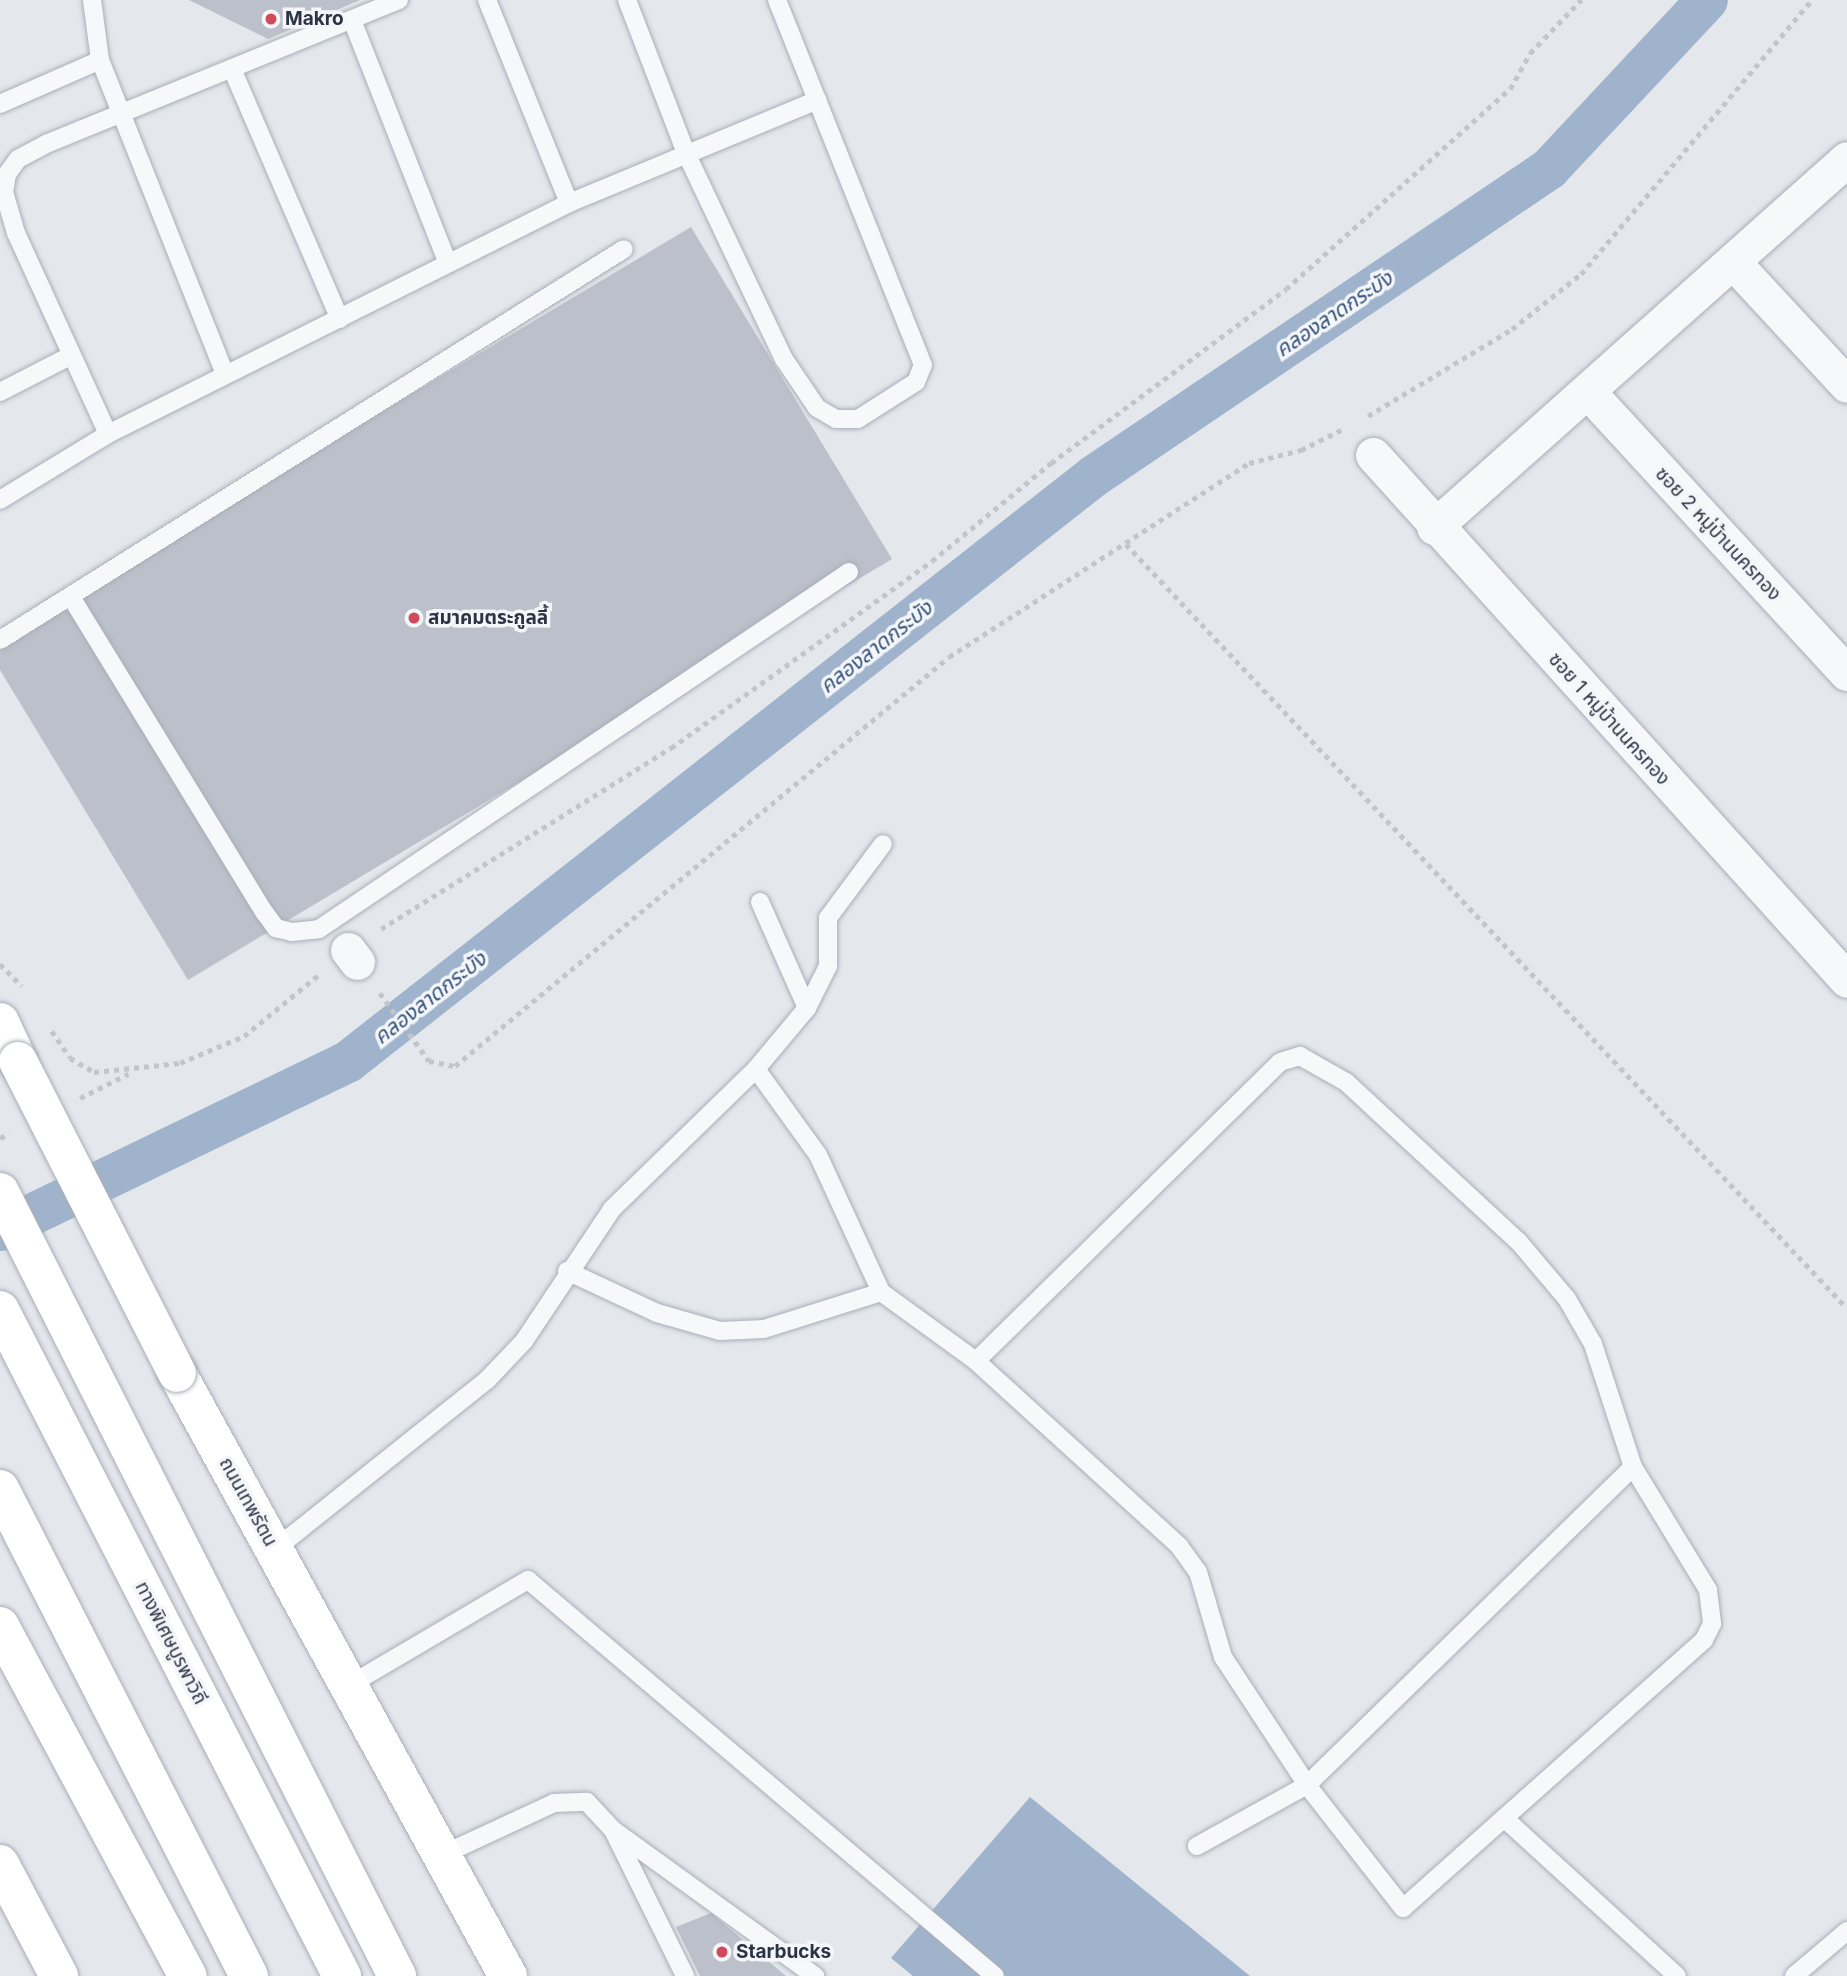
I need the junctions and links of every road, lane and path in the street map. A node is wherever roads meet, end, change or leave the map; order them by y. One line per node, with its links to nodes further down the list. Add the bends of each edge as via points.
1 (92, 0): 8 (lane)
2 (399, 0): 7 (lane)
3 (487, 0): 15 (lane)
4 (627, 0): 13 (lane)
5 (777, 0): 10 (lane)
6 (1812, 0): 30 (path, via 1581,274 1512,329 1393,403 1301,450 1249,463)
7 (352, 20): 9 (lane); 18 (lane)
8 (100, 60): 11 (lane); 12 (lane)
9 (233, 71): 12 (lane); 20 (lane)
10 (818, 100): 13 (lane); 13 (lane, via 923,365 916,383 858,419 836,419 800,387)
11 (0, 104)
12 (120, 116): 16 (lane, via 18,159 4,192); 22 (lane)
13 (686, 153): 15 (lane)
14 (1847, 159): 19 (street)
15 (569, 203): 18 (lane)
16 (8, 237): 21 (lane)
17 (624, 249): 32 (lane)
18 (447, 261): 20 (lane)
19 (1734, 263): 23 (street); 25 (street)
20 (340, 319): 22 (lane)
21 (68, 357): 24 (lane); 26 (lane)
22 (224, 372): 26 (lane)
23 (1847, 385)
24 (0, 392)
25 (1590, 394): 29 (street); 34 (street, ซอย 2 หมู่บ้านนครทอง)
26 (108, 434): 28 (lane)
27 (1373, 455): 29 (street, ซอย 1 หมู่บ้านนครทอง)
28 (0, 500)
29 (1434, 527): 38 (street, ซอย 1 หมู่บ้านนครทอง)
30 (1126, 544): 37 (path, via 949,657 454,1066 429,1061); 45 (path)
31 (849, 572): 32 (lane, via 319,929 292,932 276,928 265,913)
32 (71, 597): 33 (lane)
33 (0, 640)
34 (1847, 673)
35 (883, 844): 39 (lane, via 832,908 828,966)
36 (760, 902): 39 (lane)
37 (353, 956)
38 (1847, 980)
39 (807, 1008): 41 (lane)
40 (0, 1022): 50 (main road, ถนนเทพรัตน, bridge, via 177,1373)
41 (756, 1069): 43 (lane, via 612,1209); 44 (lane, via 818,1156)
42 (0, 1192): 64 (main road)
43 (567, 1271): 44 (lane, via 657,1313 720,1331 764,1329); 50 (lane, via 524,1341 487,1380)
44 (881, 1292): 47 (lane)
45 (1847, 1308)
46 (0, 1310): 63 (main road, ทางพิเศษบูรพาวิถี)
47 (976, 1361): 48 (lane, via 1280,1062 1300,1056 1346,1082 1518,1241 1567,1299 1593,1344); 53 (lane, via 1179,1546 1198,1572 1223,1657)
48 (1633, 1467): 53 (lane); 54 (lane, via 1708,1590 1712,1623 1704,1640)
49 (0, 1489): 62 (main road)
50 (274, 1550): 52 (main road, ถนนเทพรัตน)
51 (2, 1630): 61 (main road)
52 (348, 1686): 57 (main road, ถนนเทพรัตน); 68 (lane, via 528,1580)
53 (1307, 1785): 54 (lane, via 1403,1908); 56 (lane)
54 (1504, 1818): 69 (lane)
55 (613, 1830): 57 (lane, via 587,1802 565,1801); 66 (lane); 67 (lane)
56 (1197, 1846)
57 (440, 1856): 65 (main road, ถนนเทพรัตน)
58 (0, 1864): 60 (main road)
59 (1847, 1931): 70 (lane)
60 (59, 1976)
61 (188, 1976)
62 (249, 1976)
63 (342, 1976)
64 (397, 1976)
65 (508, 1976)
66 (685, 1976)
67 (815, 1976)
68 (995, 1976)
69 (1677, 1976)
70 (1794, 1976)

